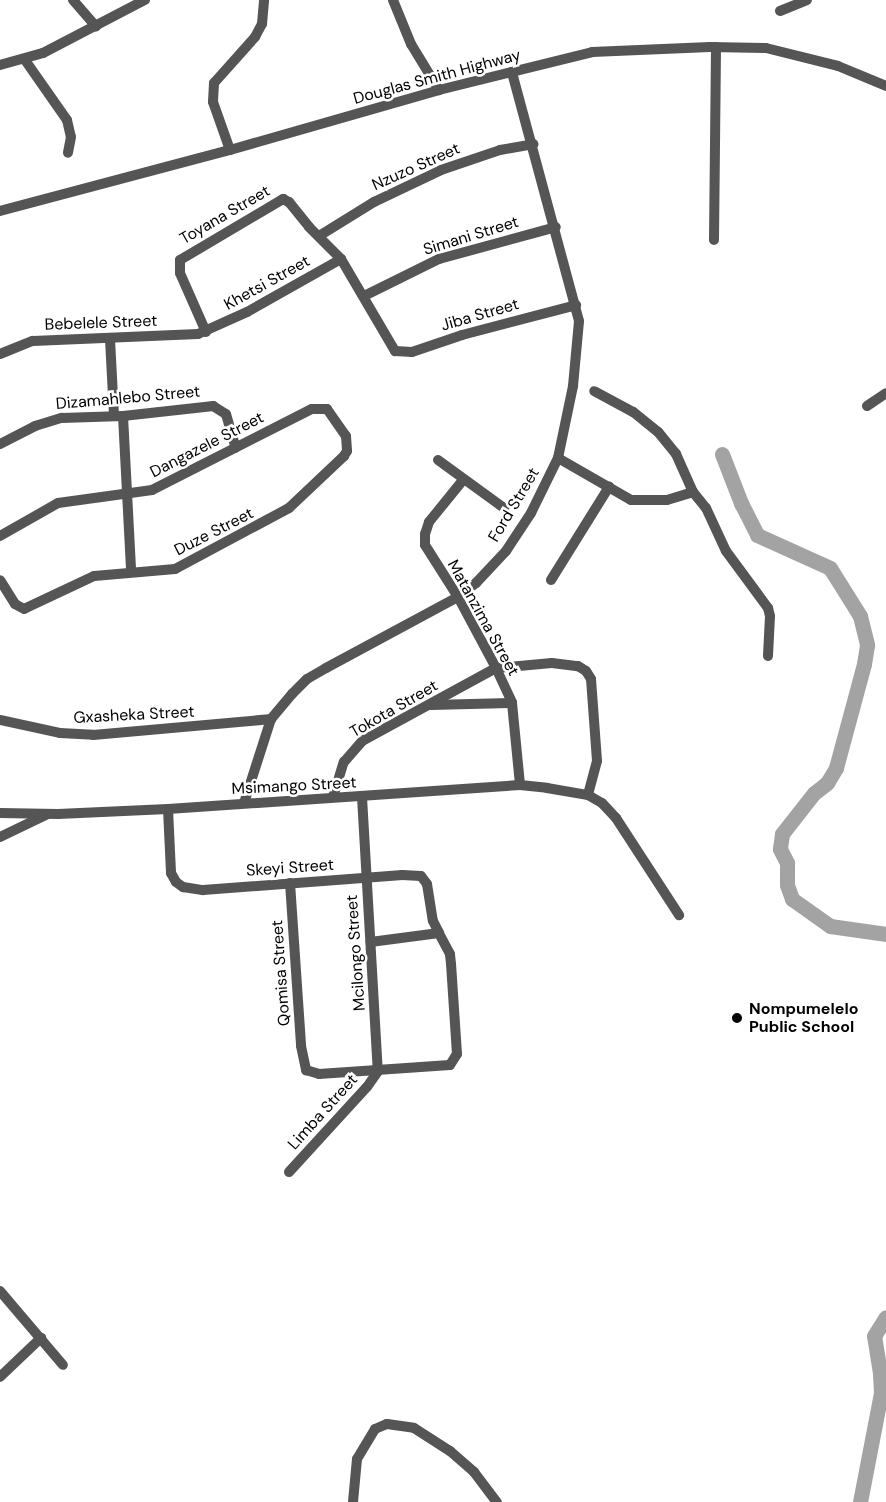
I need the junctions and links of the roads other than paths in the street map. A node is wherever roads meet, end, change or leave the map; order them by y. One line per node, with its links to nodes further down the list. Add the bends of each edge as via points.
1 (74, 0): 7 (street)
2 (145, 0): 7 (street)
3 (264, 0): 15 (street, via 255,37 214,83 213,102)
4 (393, 0): 13 (street, via 411,44)
5 (807, 0): 6 (street)
6 (780, 10)
7 (96, 26): 9 (street)
8 (713, 47): 11 (street, Douglas Smith Highway, via 592,52); 12 (street, Douglas Smith Highway, via 766,48 807,56); 20 (street)
9 (26, 60): 10 (street); 16 (street, via 67,120 71,137)
10 (0, 65)
11 (512, 72): 13 (street, Douglas Smith Highway); 14 (street, Ford Street)
12 (886, 86)
13 (439, 90): 15 (street, Douglas Smith Highway)
14 (533, 144): 18 (street, Ford Street); 19 (street, Nzuzo Street, via 500,150 441,170 374,202)
15 (230, 150): 17 (street, Douglas Smith Highway)
16 (68, 153)
17 (0, 211)
18 (556, 227): 22 (street, Simani Street, via 439,259); 23 (street, Ford Street)
19 (319, 236): 21 (street, Toyana Street); 24 (street, Toyana Street, via 283,199 183,256 180,273)
20 (714, 240)
21 (341, 259): 22 (street, Toyana Street); 24 (street, Khetsi Street)
22 (364, 296): 26 (street, Toyana Street)
23 (576, 304): 26 (street, Jiba Street, via 412,352); 35 (street, Ford Street, via 579,321 573,386)
24 (206, 332): 25 (street, Bebelele Street)
25 (110, 339): 27 (street, Bebelele Street, via 33,341); 31 (street)
26 (392, 349)
27 (0, 354)
28 (594, 391): 39 (street, via 633,412 658,432 681,464)
29 (886, 393): 30 (street)
30 (867, 406)
31 (118, 416): 33 (street, Dizamahlebo Street, via 49,421); 34 (street, Dizamahlebo Street, via 213,406 226,414); 40 (street)
32 (346, 436): 34 (street, Dangazele Street, via 327,409 317,408); 43 (street, Duze Street, via 347,451 333,470 277,516 175,568)
33 (0, 444)
34 (236, 448): 40 (street, Dangazele Street, via 152,490)
35 (558, 458): 38 (street); 46 (street, Ford Street, via 540,497 506,551 477,583)
36 (438, 460): 37 (street)
37 (463, 480): 41 (street); 46 (street, Matanzima Street, via 429,522 424,540 429,555)
38 (609, 487): 39 (street, via 642,501 667,500); 45 (street)
39 (693, 492): 47 (street, via 706,508 726,550 768,608)
40 (128, 495): 42 (street, Dangazele Street, via 58,503); 43 (street)
41 (504, 508)
42 (0, 536)
43 (131, 570): 44 (street, Duze Street, via 86,578 24,609 15,604)
44 (0, 580)
45 (551, 580)
46 (458, 597): 48 (street, Matanzima Street); 51 (street, Ford Street, via 307,679)
47 (768, 656)
48 (496, 668): 49 (street, Matanzima Street); 50 (street, Tokota Street); 54 (street, via 568,663 586,670 593,690 597,760)
49 (512, 703): 50 (street); 53 (street, Matanzima Street)
50 (429, 705): 55 (street, Tokota Street, via 362,741 344,762)
51 (271, 719): 52 (street, Gxasheka Street, via 93,735 60,734); 57 (street, Ford Street)
52 (0, 720)
53 (520, 785): 54 (street, Msimango Street); 56 (street, Msimango Street)
54 (588, 795): 64 (street, via 602,802 616,818)
55 (333, 797): 56 (street, Msimango Street); 57 (street, Msimango Street)
56 (362, 797): 62 (street, Mcilongo Street)
57 (244, 803): 58 (street, Msimango Street)
58 (168, 810): 60 (street, Msimango Street); 63 (street, Skeyi Street, via 171,873 183,887 203,890)
59 (0, 813): 60 (street, Msimango Street)
60 (48, 814): 61 (street)
61 (0, 837)
62 (366, 879): 63 (street, Skeyi Street); 65 (street, Skeyi Street, via 421,876 427,884); 66 (street, Mcilongo Street)
63 (290, 883): 67 (street, Qomisa Street)
64 (680, 915)
65 (439, 933): 66 (street); 68 (street, Limba Street, via 450,954 457,1054 444,1067)
66 (371, 942): 68 (street, Mcilongo Street)
67 (302, 1061): 68 (street, Limba Street, via 311,1072)
68 (378, 1071): 69 (street, Limba Street)
69 (289, 1172)
70 (0, 1291): 71 (street)
71 (41, 1338): 72 (street); 73 (street)
72 (63, 1365)
73 (0, 1377)
74 (353, 1502): 75 (street, via 357,1459 375,1429 387,1424 414,1428 443,1446 474,1472)
75 (497, 1502)

